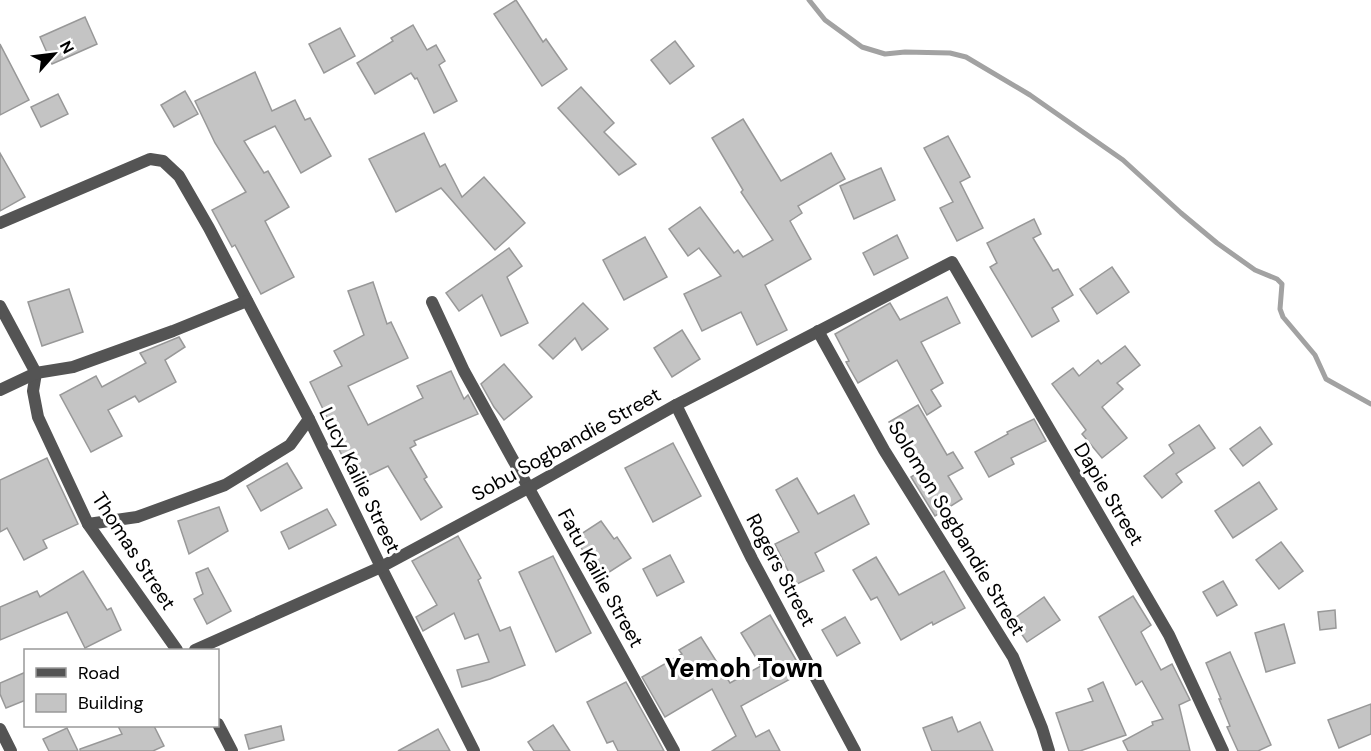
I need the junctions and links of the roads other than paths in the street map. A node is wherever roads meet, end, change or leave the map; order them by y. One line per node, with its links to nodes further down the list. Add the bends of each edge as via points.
1 (0, 224): 3 (street, Lucy Kailie Street, via 150,159 163,161 179,176)
2 (952, 262): 6 (street, Sobu Sogbandie Street); 24 (street, Dapie Street, via 1169,635)
3 (247, 301): 7 (street, via 73,366); 10 (street, Lucy Kailie Street)
4 (432, 302): 11 (street, Fatu Kailie Street, via 464,371)
5 (0, 306): 7 (street, Thomas Street)
6 (818, 332): 9 (street, Sobu Sogbandie Street); 23 (street, Solomon Sogbandie Street, via 885,450 1013,657)
7 (36, 373): 8 (street); 12 (street, Thomas Street, via 33,391 38,417)
8 (0, 390)
9 (676, 405): 11 (street, Sobu Sogbandie Street); 22 (street, Rogers Street, via 752,559)
10 (309, 419): 12 (street, via 290,445 225,484 137,517); 13 (street, Lucy Kailie Street)
11 (530, 488): 13 (street, Sobu Sogbandie Street); 21 (street, Fatu Kailie Street)
12 (88, 524): 14 (street, Thomas Street)
13 (381, 567): 15 (street, Sobu Sogbandie Street); 20 (street, Lucy Kailie Street)
14 (176, 649)
15 (199, 649)
16 (219, 726): 19 (street)
17 (0, 729): 18 (street)
18 (11, 751)
19 (232, 751)
20 (474, 751)
21 (674, 751)
22 (855, 751)
23 (1049, 751)
24 (1223, 751)

